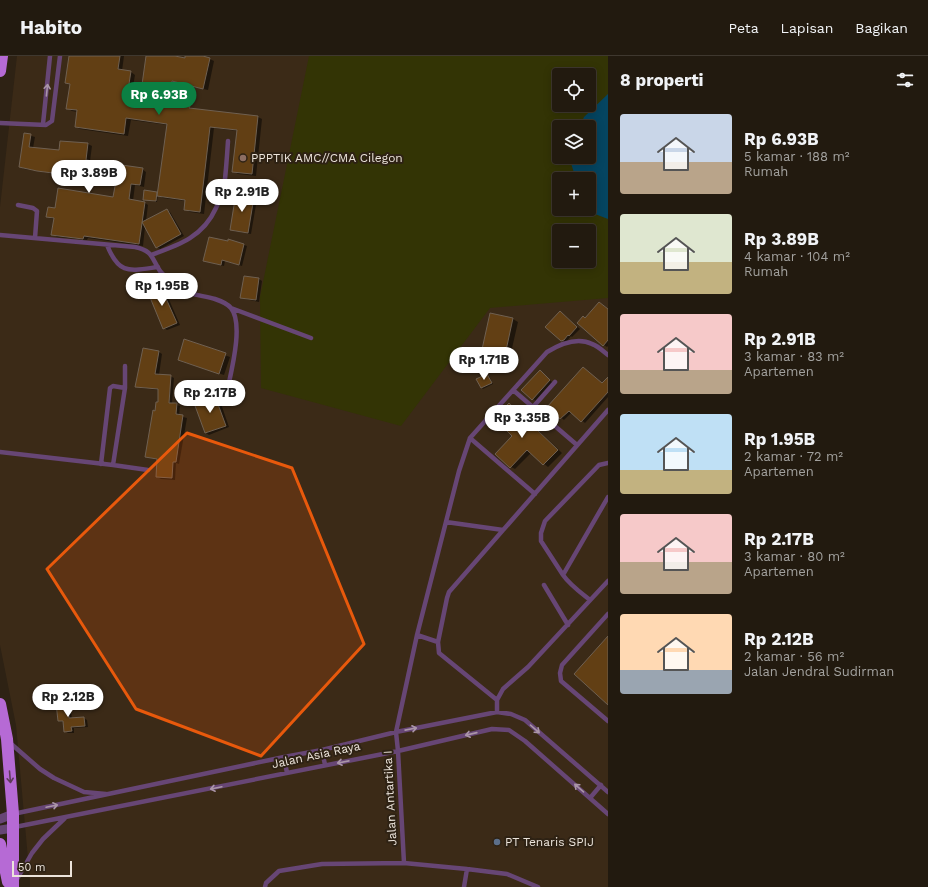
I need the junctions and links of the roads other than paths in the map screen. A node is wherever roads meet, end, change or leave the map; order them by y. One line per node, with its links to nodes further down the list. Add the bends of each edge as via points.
1 (2, 56): 4 (highway)
2 (50, 56): 6 (lane, one-way to 2)
3 (60, 56): 6 (lane, via 52,121)
4 (0, 71)
5 (0, 123): 6 (lane)
6 (43, 124)
7 (228, 141): 12 (lane, via 224,189 213,216 194,236 178,246)
8 (18, 206): 10 (lane, via 37,211)
9 (0, 235): 10 (lane)
10 (35, 238): 11 (lane)
11 (107, 244): 12 (lane, via 145,249); 13 (lane, via 112,258 127,270)
12 (151, 255): 13 (lane)
13 (158, 267): 14 (lane, via 185,292 214,299)
14 (232, 308): 15 (lane); 21 (lane, via 238,332)
15 (311, 338)
16 (608, 354): 20 (lane, via 592,343 581,341 558,346 547,352)
17 (125, 366): 19 (lane)
18 (555, 382): 22 (lane)
19 (124, 388): 28 (lane, via 116,385 110,388); 29 (lane)
20 (513, 390): 22 (lane); 24 (lane)
21 (227, 392)
22 (533, 407): 25 (lane)
23 (608, 410): 25 (lane)
24 (470, 438): 31 (lane); 33 (lane, Jalan Antartika I)
25 (577, 445): 31 (lane)
26 (0, 452): 28 (lane)
27 (608, 463): 35 (lane, via 599,465 545,521 541,541)
28 (101, 464): 29 (lane)
29 (113, 465): 30 (lane)
30 (148, 470)
31 (535, 494): 34 (lane)
32 (608, 496): 35 (lane)
33 (446, 522): 34 (lane); 41 (lane, Jalan Antartika I)
34 (503, 530): 42 (lane, via 449,592)
35 (563, 575): 38 (lane, via 576,590)
36 (608, 581): 38 (lane)
37 (544, 585): 40 (lane)
38 (590, 600): 40 (lane)
39 (608, 614): 46 (lane, via 562,666 560,673 561,680)
40 (568, 624): 43 (lane, via 528,667 503,689)
41 (417, 635): 42 (lane); 47 (lane, Jalan Antartika I)
42 (438, 642): 43 (lane, via 438,653)
43 (497, 700): 45 (lane)
44 (0, 704): 48 (highway)
45 (497, 712): 47 (lane, Jalan Asia Raya, one-way to 45); 54 (lane, Jalan Asia Raya, one-way to 54, via 525,720)
46 (608, 721)
47 (396, 732): 49 (lane, Jalan Asia Raya); 50 (lane, Jalan Antartika I)
48 (4, 736): 56 (lane, via 40,769 54,778 84,792); 58 (highway, one-way to 58)
49 (322, 750): 51 (lane, Jalan Asia Raya); 52 (lane)
50 (398, 750): 52 (lane, Jalan Asia Raya, one-way to 52); 57 (lane, Jalan Asia Raya, one-way to 50, via 509,730 492,729); 65 (lane, Jalan Antartika I)
51 (284, 757): 53 (lane); 56 (lane, Jalan Asia Raya)
52 (325, 765): 53 (lane, Jalan Asia Raya)
53 (287, 773): 60 (lane, Jalan Asia Raya, one-way to 60)
54 (601, 786): 55 (lane, Jalan Asia Raya); 57 (lane)
55 (608, 792)
56 (112, 794): 58 (lane, Jalan Asia Raya, one-way to 56)
57 (590, 798): 59 (lane, Jalan Asia Raya)
58 (13, 814): 61 (street, Jalan Asia Raya); 62 (highway)
59 (608, 814)
60 (65, 818): 62 (lane, Jalan Asia Raya); 68 (lane, via 32,853)
61 (0, 819)
62 (13, 828): 63 (street, Jalan Asia Raya); 68 (highway)
63 (0, 830)
64 (0, 849): 67 (highway)
65 (404, 863): 66 (lane); 69 (lane, via 322,864 279,871)
66 (467, 869): 70 (lane); 71 (lane, via 507,874)
67 (9, 887)
68 (13, 887)
69 (265, 887)
70 (464, 887)
71 (538, 887)

